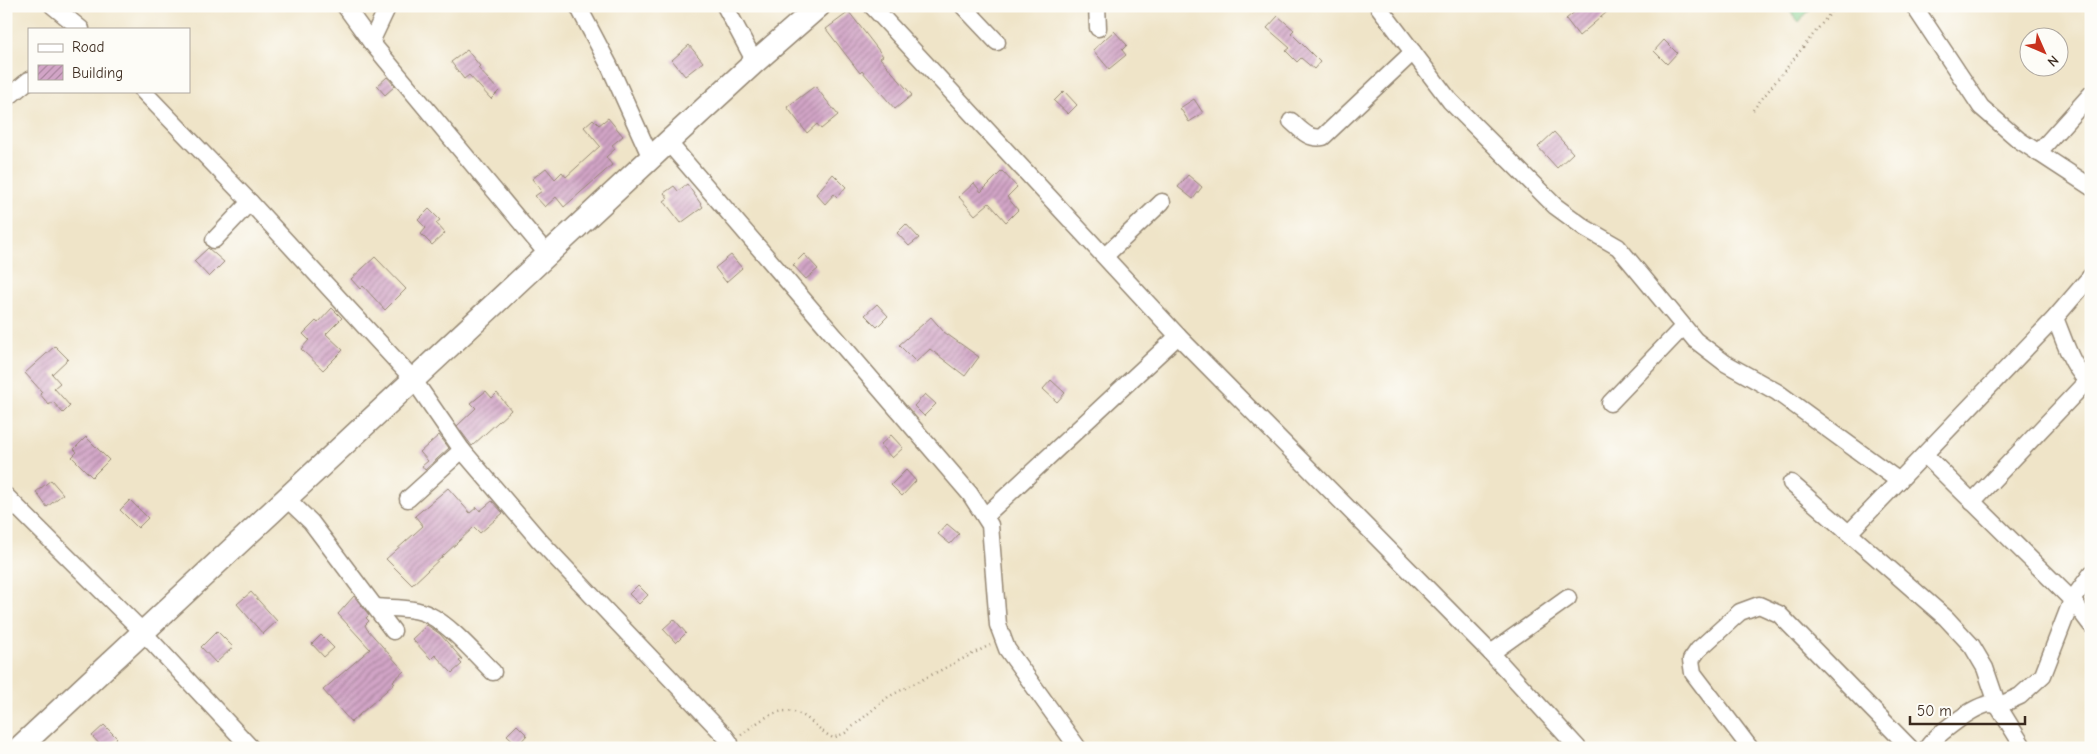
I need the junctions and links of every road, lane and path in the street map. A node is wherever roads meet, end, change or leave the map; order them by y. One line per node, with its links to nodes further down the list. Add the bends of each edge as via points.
1 (53, 6): 13 (street)
2 (345, 6): 15 (street)
3 (388, 6): 15 (street)
4 (578, 6): 27 (street)
5 (725, 6): 18 (street)
6 (819, 6): 18 (street)
7 (872, 6): 33 (street)
8 (963, 6): 16 (street)
9 (1097, 6): 14 (street)
10 (1378, 6): 17 (street)
11 (1836, 6): 23 (path)
12 (1914, 6): 26 (street, via 1981,108)
13 (80, 28)
14 (1098, 28)
15 (371, 42): 32 (street)
16 (997, 42)
17 (1413, 52): 24 (street, via 1323,137 1307,136); 36 (street, via 1450,101 1555,206 1618,247)
18 (754, 62): 25 (street)
19 (28, 81): 22 (street)
20 (144, 92): 29 (street)
21 (2091, 94): 26 (street)
22 (6, 99)
23 (1753, 110)
24 (1291, 121)
25 (668, 142): 27 (street); 49 (street, via 970,494)
26 (2038, 153): 28 (street)
27 (651, 158): 32 (street)
28 (2091, 186)
29 (250, 202): 31 (street); 38 (street)
30 (1162, 202): 33 (street)
31 (214, 240)
32 (548, 255): 38 (street)
33 (1105, 256): 37 (street)
34 (2091, 276): 35 (street)
35 (2055, 318): 39 (street, via 2069,353); 42 (street)
36 (1683, 327): 40 (street); 43 (street, via 1711,354 1777,392)
37 (1178, 336): 49 (street); 59 (street)
38 (413, 379): 41 (street); 46 (street)
39 (2089, 383): 48 (street)
40 (1610, 403)
41 (462, 450): 47 (street); 62 (street, via 539,540)
42 (1925, 455): 43 (street); 48 (street)
43 (1900, 481): 50 (street)
44 (1791, 482): 50 (street)
45 (6, 496): 56 (street)
46 (286, 498): 54 (street, via 312,522); 56 (street)
47 (408, 499)
48 (1972, 502): 53 (street)
49 (985, 516): 58 (street, via 990,525 998,625)
50 (1850, 533): 61 (street, via 1946,618 1972,646 1985,668)
51 (2091, 574): 53 (street)
52 (1568, 598): 59 (street)
53 (2072, 600): 55 (street); 61 (street, via 2043,674 2020,696)
54 (376, 607): 57 (street); 60 (street, via 429,615)
55 (2091, 625)
56 (142, 631): 63 (street); 64 (street)
57 (393, 631)
58 (1003, 639): 62 (path, via 888,697 833,738 791,710 776,711); 65 (street, via 1007,650)
59 (1491, 653): 66 (street)
60 (493, 672)
61 (1998, 706): 69 (street, via 1990,704 1965,716 1948,727); 70 (street)
62 (730, 743)
63 (19, 748)
64 (251, 748)
65 (1078, 748)
66 (1578, 748)
67 (1750, 748): 68 (street, via 1693,673 1691,660 1740,612 1759,605 1779,614)
68 (1910, 748)
69 (1927, 748)
70 (2024, 748)

